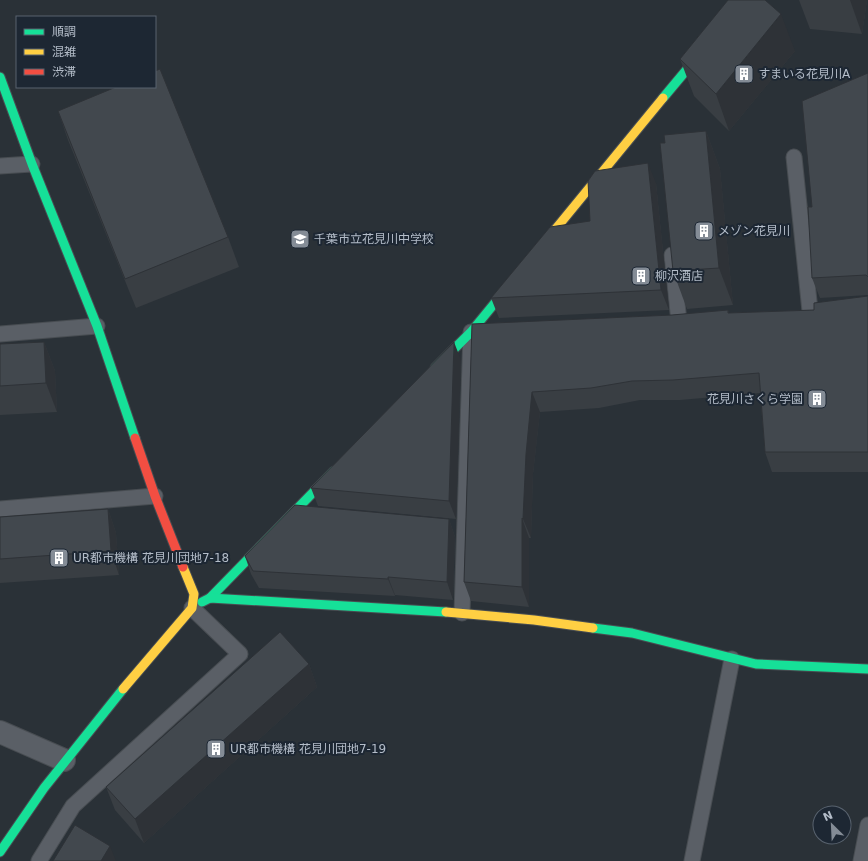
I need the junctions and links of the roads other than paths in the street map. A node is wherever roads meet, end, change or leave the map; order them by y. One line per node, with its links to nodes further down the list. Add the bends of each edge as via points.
1 (709, 43): 7 (street)
2 (0, 77): 4 (street)
3 (794, 157): 10 (lane)
4 (32, 164): 5 (lane); 15 (street)
5 (0, 166)
6 (670, 239): 13 (lane)
7 (532, 258)
8 (517, 277): 17 (street)
9 (832, 309): 10 (street)
10 (810, 311): 11 (street)
11 (787, 313)
12 (702, 320): 13 (street)
13 (679, 322): 14 (street)
14 (656, 323)
15 (97, 326): 18 (lane); 21 (street)
16 (494, 331): 17 (street)
17 (471, 332): 19 (street); 26 (lane)
18 (0, 334)
19 (428, 375)
20 (342, 462): 23 (street)
21 (155, 496): 22 (lane); 28 (street, via 194,594)
22 (0, 509)
23 (294, 513): 24 (lane); 27 (street)
24 (310, 514)
25 (449, 528): 26 (lane)
26 (465, 529): 29 (lane)
27 (210, 598): 28 (street); 29 (street)
28 (192, 608): 33 (street); 36 (lane, via 240,654 73,806)
29 (462, 613): 30 (street, via 632,633)
30 (732, 659): 31 (street, via 756,664); 37 (lane)
31 (868, 669)
32 (0, 732): 33 (street)
33 (64, 760): 35 (street)
34 (868, 825): 38 (lane)
35 (0, 852)
36 (39, 861)
37 (692, 861)
38 (861, 861)

